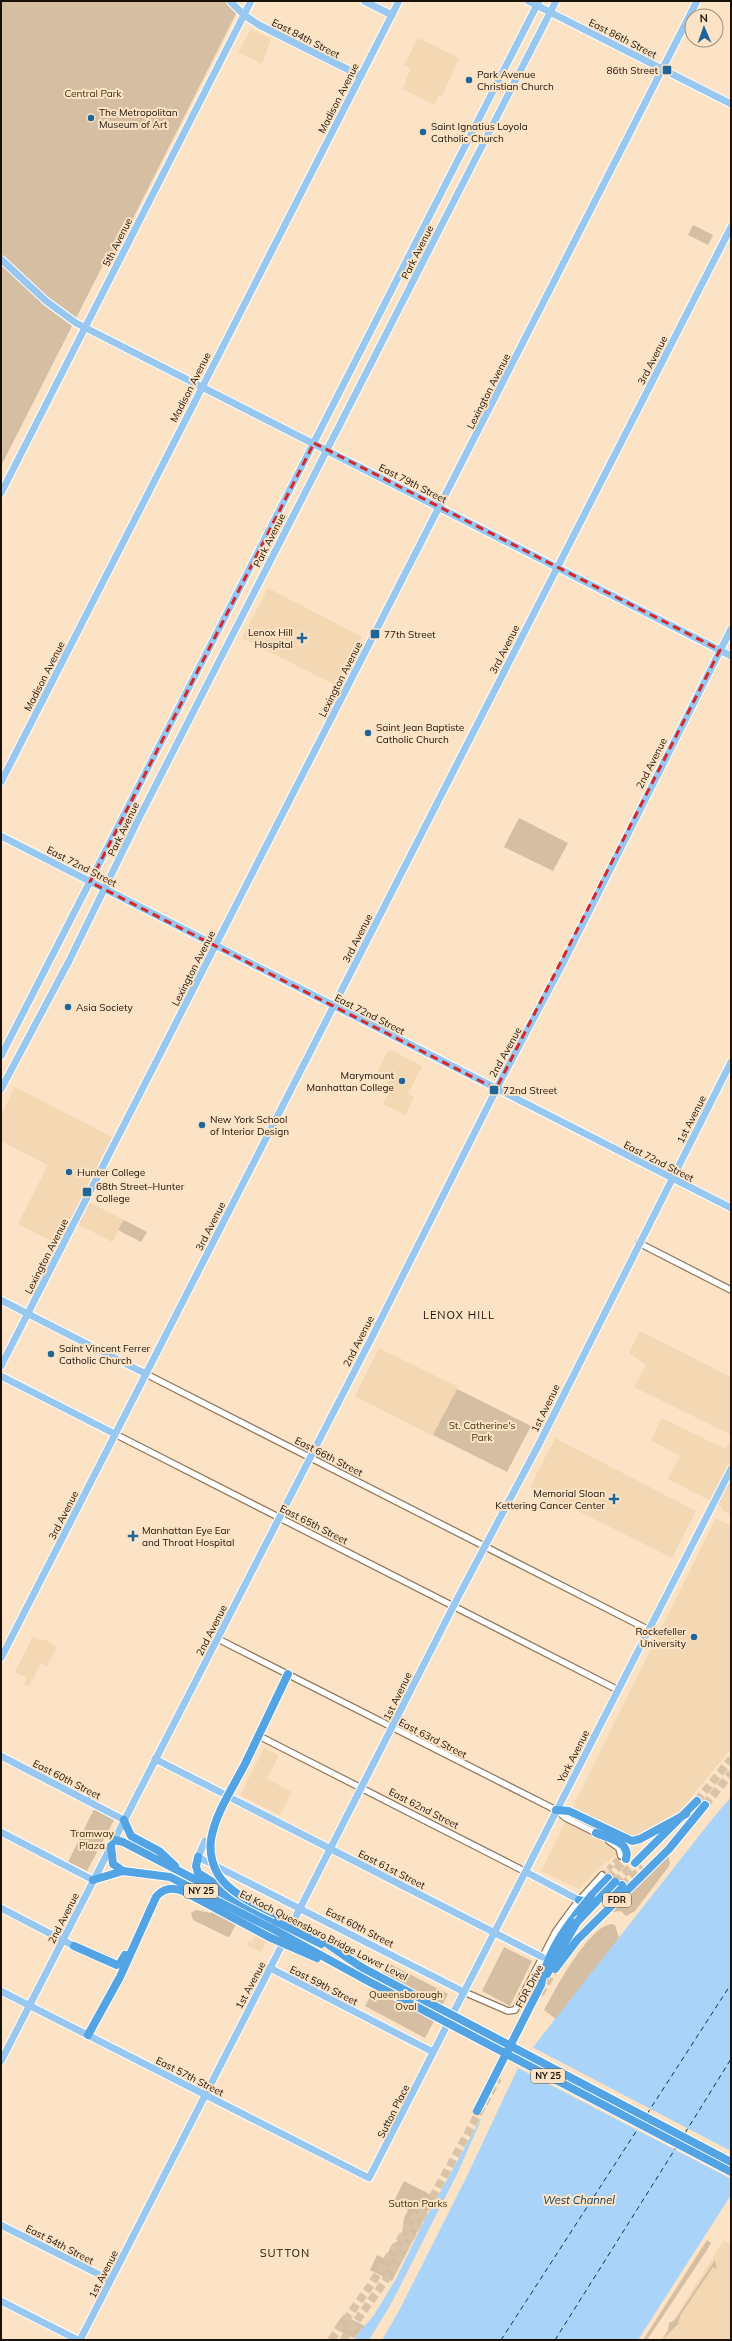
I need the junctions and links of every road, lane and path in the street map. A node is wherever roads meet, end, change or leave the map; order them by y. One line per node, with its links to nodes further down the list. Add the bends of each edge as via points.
1 (230, 1): 10 (main road, East 84th Street)
2 (251, 1): 10 (main road, 5th Avenue)
3 (364, 1): 11 (main road)
4 (399, 1): 11 (main road, Madison Avenue)
5 (528, 1): 8 (main road, East 86th Street)
6 (556, 1): 9 (main road, Park Avenue)
7 (697, 1): 12 (main road, Lexington Avenue)
8 (538, 3): 9 (main road, East 86th Street); 19 (main road, Park Avenue)
9 (550, 12): 12 (main road, East 86th Street); 20 (main road, Park Avenue)
10 (244, 15): 13 (main road, East 84th Street); 17 (main road, 5th Avenue)
11 (392, 15): 13 (main road, Madison Avenue)
12 (663, 69): 14 (main road, East 86th Street); 22 (main road, Lexington Avenue)
13 (361, 76): 18 (main road, Madison Avenue)
14 (731, 104)
15 (731, 227): 23 (main road, 3rd Avenue)
16 (2, 260): 17 (main road, East 79th Street, via 53,307)
17 (85, 328): 18 (main road, East 79th Street); 21 (main road, 5th Avenue)
18 (201, 386): 19 (main road, East 79th Street); 27 (main road, Madison Avenue)
19 (314, 443): 20 (main road, East 79th Street); 29 (main road, Park Avenue)
20 (327, 450): 22 (main road, East 79th Street); 30 (main road, Park Avenue)
21 (1, 493)
22 (439, 507): 23 (main road, East 79th Street); 31 (main road, Lexington Avenue)
23 (557, 568): 25 (main road, East 79th Street); 32 (main road, 3rd Avenue)
24 (731, 629): 25 (main road, 2nd Avenue)
25 (720, 650): 26 (main road, East 79th Street); 36 (main road, 2nd Avenue, via 563,963)
26 (731, 656)
27 (1, 782)
28 (1, 836): 29 (main road, East 72nd Street)
29 (90, 882): 30 (main road, East 72nd Street); 33 (main road, Park Avenue)
30 (105, 889): 31 (main road, East 72nd Street); 35 (main road, Park Avenue)
31 (215, 946): 32 (main road, East 72nd Street); 42 (main road, Lexington Avenue)
32 (333, 1006): 36 (main road, East 72nd Street); 44 (main road, 3rd Avenue)
33 (1, 1056)
34 (731, 1062): 37 (main road, 1st Avenue)
35 (1, 1088)
36 (496, 1089): 37 (main road, East 72nd Street); 47 (main road, 2nd Avenue)
37 (671, 1178): 38 (main road, East 72nd Street); 39 (main road, 1st Avenue)
38 (731, 1208)
39 (639, 1243): 40 (street); 50 (main road, 1st Avenue)
40 (731, 1290)
41 (1, 1300): 42 (main road, East 66th Street)
42 (28, 1314): 43 (main road, Lexington Avenue); 44 (main road, East 66th Street)
43 (1, 1366)
44 (146, 1374): 46 (main road, 3rd Avenue); 47 (street, East 66th Street)
45 (1, 1376): 46 (main road, East 65th Street)
46 (115, 1434): 49 (street, East 65th Street); 54 (main road, 3rd Avenue)
47 (310, 1458): 49 (main road, 2nd Avenue); 50 (street, East 66th Street)
48 (731, 1469): 52 (main road, York Avenue)
49 (279, 1518): 51 (street, East 65th Street); 53 (main road, 2nd Avenue)
50 (485, 1546): 51 (main road, 1st Avenue); 52 (street, East 66th Street)
51 (453, 1606): 56 (street, East 65th Street); 57 (main road, 1st Avenue)
52 (649, 1630): 56 (main road, York Avenue)
53 (218, 1639): 55 (street, East 63rd Street); 60 (main road, 2nd Avenue)
54 (1, 1658)
55 (288, 1674): 57 (street, East 63rd Street); 58 (highway)
56 (618, 1690): 66 (main road, York Avenue)
57 (393, 1727): 61 (main road, 1st Avenue); 66 (street, East 63rd Street)
58 (259, 1736): 61 (street, East 62nd Street); 107 (highway, bridge, via 217,1819 211,1840 213,1862 225,1884 242,1896 306,1930 370,1972)
59 (1, 1756): 68 (main road, East 60th Street)
60 (155, 1759): 62 (main road); 68 (main road, 2nd Avenue)
61 (362, 1788): 74 (main road, 1st Avenue); 80 (street, East 62nd Street)
62 (224, 1794)
63 (233, 1799): 74 (main road, East 61st Street)
64 (697, 1801): 67 (highway)
65 (705, 1805): 71 (highway, FDR Drive / FDR)
66 (556, 1810): 67 (highway, via 569,1811 632,1841); 70 (street, East 63rd Street); 80 (main road, York Avenue)
67 (686, 1814): 77 (highway)
68 (124, 1820): 73 (main road, 2nd Avenue); 81 (highway, NY 25, via 131,1836 164,1855)
69 (1, 1832): 82 (main road)
70 (596, 1833): 76 (highway, via 624,1846 627,1851)
71 (682, 1834): 78 (highway); 95 (highway, FDR Drive / FDR, via 580,1937)
72 (205, 1841): 75 (main road)
73 (112, 1843): 79 (highway, via 113,1864); 81 (highway, Ed Koch Queensboro Bridge Lower Level, via 123,1842); 82 (main road, 2nd Avenue)
74 (330, 1848): 86 (main road, 1st Avenue); 88 (main road, East 61st Street)
75 (198, 1857): 86 (main road, East 60th Street); 87 (highway, via 196,1868 203,1878)
76 (624, 1858)
77 (635, 1863)
78 (643, 1867)
79 (123, 1871): 82 (highway, NY 25); 87 (highway, NY 25, via 161,1875 178,1880)
80 (526, 1872): 84 (main road, East 62nd Street); 88 (main road, York Avenue)
81 (183, 1874): 87 (highway, Ed Koch Queensboro Bridge Lower Level / NY 25)
82 (94, 1880): 90 (main road, 2nd Avenue)
83 (612, 1880): 84 (street, FDR Drive); 84 (highway, via 605,1898); 91 (highway, FDR, bridge); 91 (highway, bridge, via 591,1896)
84 (579, 1900): 93 (street, FDR Drive, via 556,1931)
85 (1, 1908): 90 (main road)
86 (300, 1908): 94 (main road, 1st Avenue); 98 (main road, East 60th Street)
87 (276, 1923): 106 (highway, Ed Koch Queensboro Bridge Lower Level / NY 25, bridge, via 371,1969); 109 (highway, NY 25, bridge, via 366,1980)
88 (495, 1933): 93 (main road, East 61st Street); 98 (main road, York Avenue)
89 (139, 1936): 92 (highway, via 118,1965); 101 (highway); 108 (highway, bridge, via 160,1892 172,1888 183,1891 292,1948 367,1978)
90 (63, 1940): 92 (main road); 99 (main road, 2nd Avenue)
91 (558, 1945): 105 (highway, FDR Drive, bridge, via 544,1965 541,1985)
92 (74, 1946)
93 (542, 1957): 96 (highway); 100 (street, FDR Drive)
94 (270, 1968): 102 (main road, East 59th Street); 104 (main road, 1st Avenue)
95 (555, 1969)
96 (538, 1970)
97 (1, 1991): 99 (main road, East 57th Street)
98 (464, 1992): 100 (street, East 60th Street); 102 (main road, York Avenue)
99 (29, 2006): 101 (main road, East 57th Street); 103 (main road, 2nd Avenue)
100 (513, 2011)
101 (88, 2035): 104 (main road, East 57th Street)
102 (434, 2052): 110 (main road, Sutton Place)
103 (1, 2061)
104 (204, 2095): 110 (main road, East 57th Street); 112 (main road, 1st Avenue)
105 (477, 2111)
106 (731, 2159)
107 (731, 2162)
108 (731, 2169)
109 (731, 2172)
110 (369, 2178)
111 (1, 2225): 112 (main road, East 54th Street)
112 (110, 2280): 114 (main road, 1st Avenue)
113 (1, 2301): 114 (main road)
114 (79, 2340)

